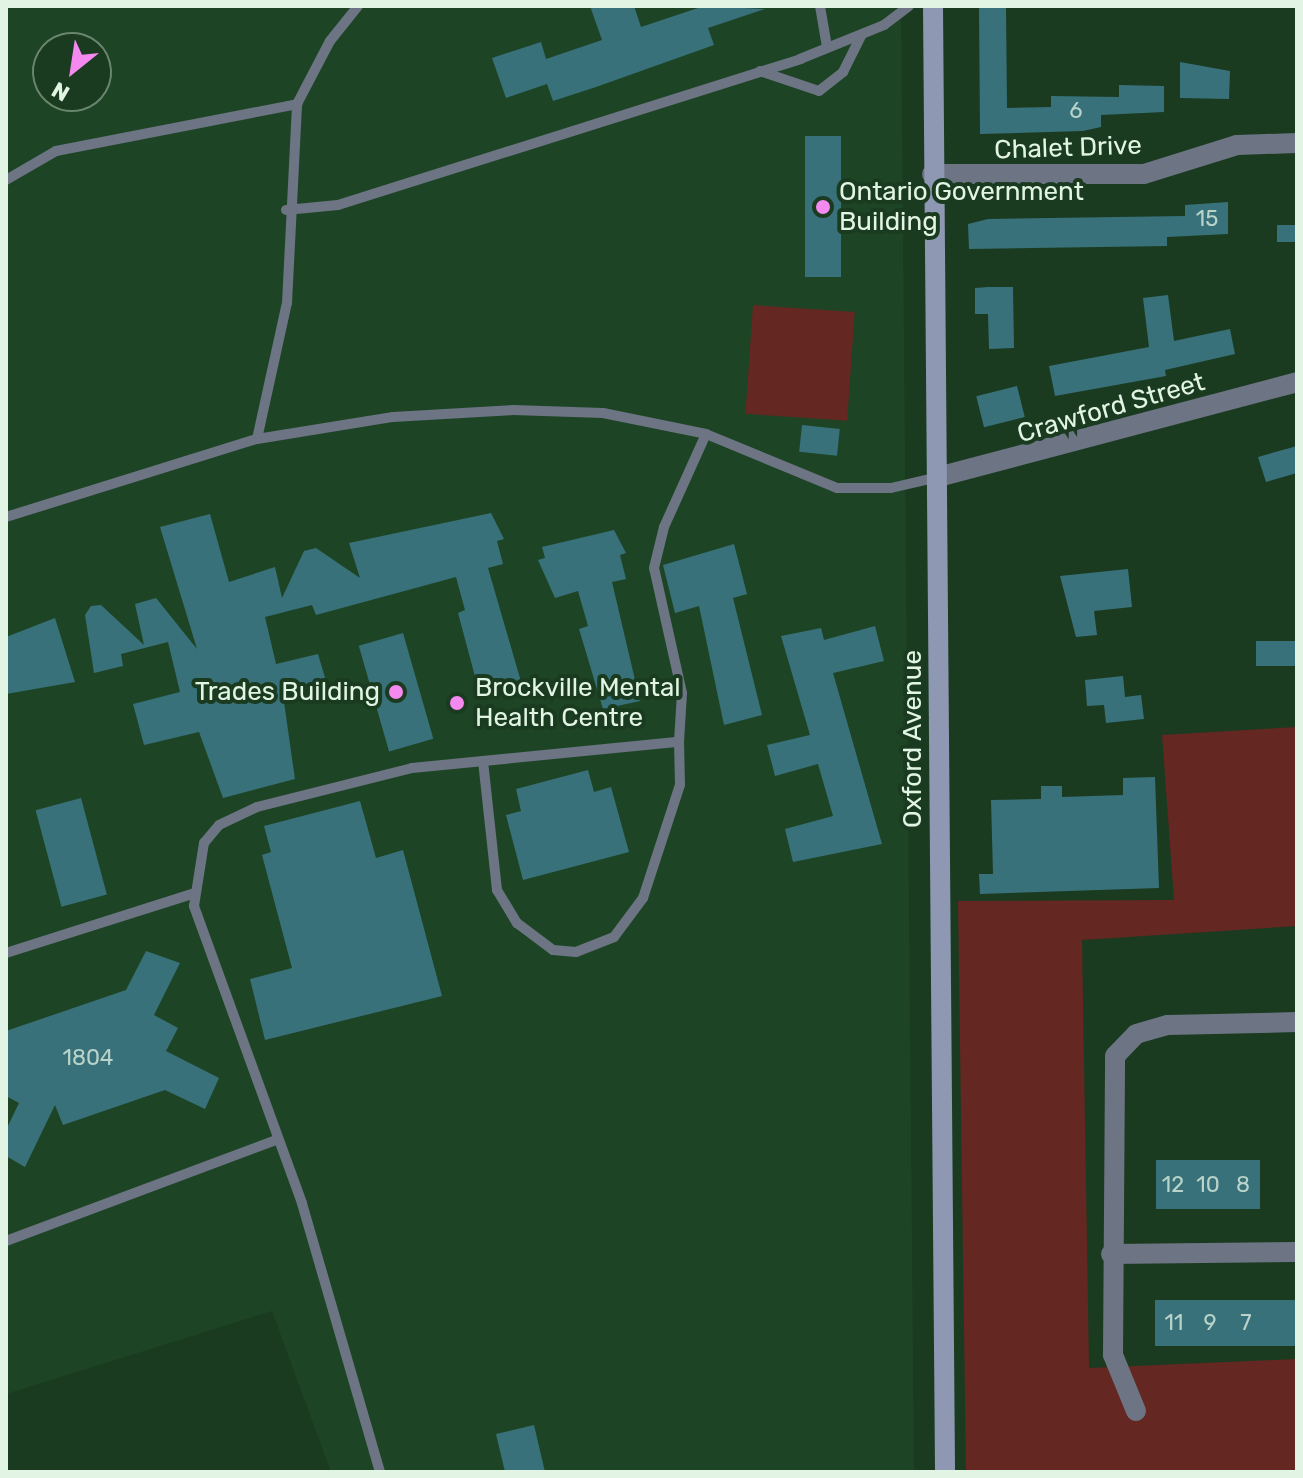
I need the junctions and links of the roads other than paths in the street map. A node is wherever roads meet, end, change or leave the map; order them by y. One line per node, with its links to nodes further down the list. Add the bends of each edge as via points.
1 (358, 6): 8 (lane, via 330,41)
2 (820, 6): 6 (lane)
3 (909, 6): 5 (lane)
4 (933, 6): 10 (street, Oxford Avenue)
5 (861, 36): 6 (lane); 7 (lane, via 843,72 819,91)
6 (827, 47): 7 (lane)
7 (759, 71): 12 (lane, via 338,205)
8 (297, 104): 11 (lane, via 56,151); 12 (lane)
9 (1297, 143): 10 (street, Chalet Drive, via 1237,145 1144,174)
10 (932, 174): 16 (street, Oxford Avenue)
11 (6, 180)
12 (286, 210): 15 (lane, via 287,303)
13 (1297, 382): 16 (street, Crawford Street)
14 (706, 434): 15 (lane, via 603,413 513,410 393,417); 16 (lane, via 837,488 891,488); 18 (lane, via 664,527 654,568 682,693)
15 (257, 439): 17 (lane)
16 (938, 477): 29 (street, Oxford Avenue)
17 (6, 517)
18 (679, 742): 19 (lane); 19 (lane, via 680,785 643,898 614,937 576,952 553,950 517,923 497,890)
19 (483, 761): 20 (lane, via 412,768 257,807 219,825 204,843)
20 (195, 893): 21 (lane); 23 (lane)
21 (6, 953)
22 (1297, 1022): 26 (street, via 1168,1025 1136,1034 1115,1056)
23 (276, 1140): 24 (lane); 28 (lane, via 302,1203)
24 (6, 1241)
25 (1297, 1252): 26 (street)
26 (1111, 1254): 27 (street, via 1113,1355)
27 (1136, 1411)
28 (380, 1472)
29 (945, 1472)

